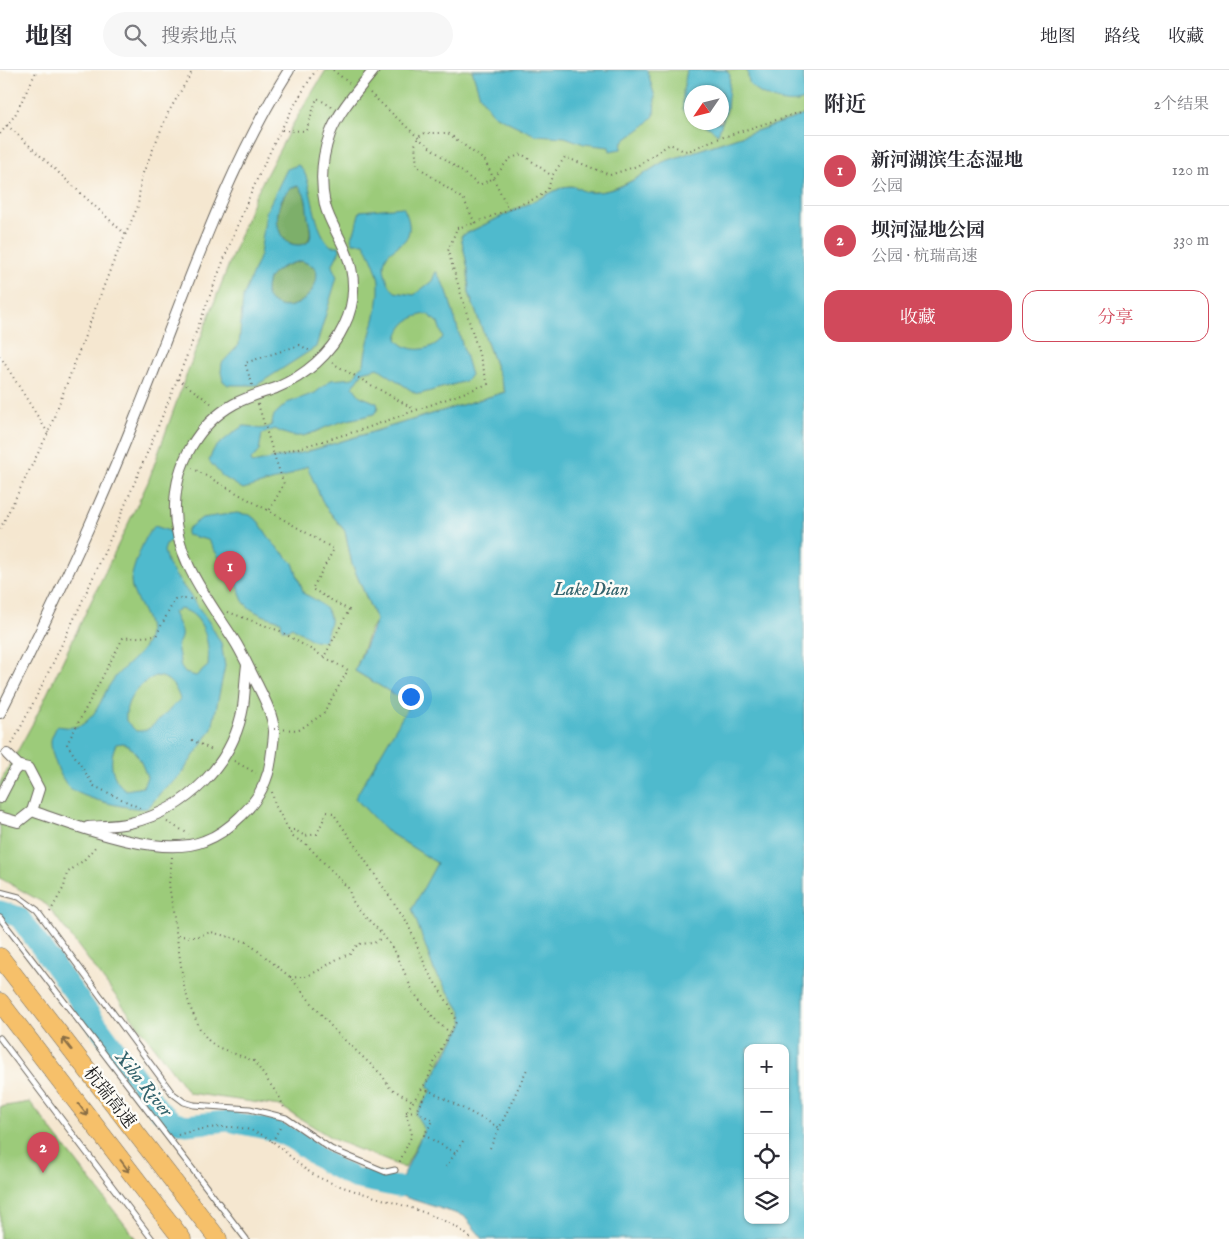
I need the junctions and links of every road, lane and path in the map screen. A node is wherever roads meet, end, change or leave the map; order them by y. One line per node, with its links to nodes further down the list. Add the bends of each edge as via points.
1 (37, 70): 10 (path)
2 (193, 70): 18 (path, via 168,113 141,178 138,206)
3 (289, 70): 36 (street, via 268,103 232,175 96,514)
4 (316, 70): 11 (path)
5 (333, 70): 7 (path, via 350,84)
6 (374, 70): 7 (street)
7 (362, 86): 13 (path); 21 (street, via 340,114 324,156 325,206 345,250 354,288 345,324)
8 (332, 107): 11 (path, via 317,98 306,131)
9 (804, 111): 14 (path, via 691,150 684,151 670,144 637,166 610,175 565,157)
10 (7, 125): 12 (path); 18 (path)
11 (282, 130): 22 (path, via 232,236)
12 (0, 133)
13 (418, 137): 15 (path, via 479,185); 15 (path, via 425,133 448,133 485,161); 17 (path, via 415,145 417,166 464,200)
14 (552, 176): 15 (path, via 522,154 509,159); 16 (path, via 548,189 539,197)
15 (494, 178): 16 (path)
16 (508, 208): 17 (path)
17 (475, 223): 25 (path, bridge, via 456,228 448,251 488,384)
18 (125, 234): 27 (path)
19 (0, 356): 27 (path)
20 (334, 356): 25 (path, via 329,362)
21 (322, 358): 23 (street, via 280,386); 23 (path, via 300,345 245,363)
22 (178, 378): 26 (path); 39 (path, via 94,579)
23 (255, 395): 26 (street)
24 (266, 400): 28 (path, via 258,403)
25 (414, 410): 28 (path, bridge, via 364,429)
26 (222, 412): 32 (street, via 203,429 191,446 180,471 174,504 182,550)
27 (48, 433): 31 (path)
28 (274, 455): 30 (path, bridge, via 284,484)
29 (187, 474): 30 (path, via 190,467)
30 (269, 511): 34 (path, bridge, via 334,549 312,589 349,610)
31 (0, 529)
32 (206, 598): 33 (street); 46 (path, via 175,599 156,636 124,638 67,744 94,786)
33 (216, 614): 34 (path, via 227,612 280,631); 35 (street)
34 (324, 657): 37 (path, bridge, via 348,670 323,714 300,730)
35 (247, 664): 37 (street); 40 (street, via 242,708)
36 (0, 713)
37 (279, 729): 42 (street)
38 (192, 740): 40 (path)
39 (7, 754): 41 (street)
40 (226, 756): 42 (path); 46 (street, via 194,792)
41 (19, 766): 44 (street); 45 (street, via 28,768 39,789)
42 (267, 779): 51 (street, via 248,810 234,823)
43 (268, 795): 49 (path, via 272,790 275,805)
44 (0, 798)
45 (32, 811): 47 (street, via 18,822); 48 (street)
46 (154, 816): 48 (street, via 129,823); 51 (path)
47 (0, 817)
48 (81, 828): 52 (street, via 131,842)
49 (288, 830): 57 (path, via 348,888 354,904); 61 (path, via 311,836 317,834 327,812 333,813 407,922 428,972 453,1014 456,1022)
50 (93, 840): 54 (path, via 101,842 67,873 52,911)
51 (204, 841): 52 (street)
52 (172, 846): 56 (path, via 169,884)
53 (0, 892): 54 (lane, via 19,897 37,910)
54 (42, 918): 67 (lane, via 172,1093 184,1102 250,1110)
55 (2, 920): 69 (lane)
56 (178, 936): 59 (path, via 195,937 211,932 247,942); 67 (path, via 184,986 201,1031 217,1048 254,1061 280,1098)
57 (384, 936): 59 (path, via 374,943 358,944 350,954 336,957 312,975 302,979); 61 (path, via 396,952 414,992 438,1024)
58 (0, 957): 78 (highway, 杭瑞高速, one-way to 58)
59 (290, 978): 64 (path, via 335,1031 382,1075 390,1088)
60 (0, 1002): 77 (highway, 杭瑞高速, one-way to 77)
61 (451, 1033): 64 (path)
62 (0, 1038): 76 (lane)
63 (528, 1067): 68 (path)
64 (413, 1102): 66 (path)
65 (416, 1111): 66 (path); 68 (path, via 428,1090); 73 (path, via 432,1120 424,1135)
66 (406, 1112): 75 (path, via 412,1135)
67 (284, 1120): 71 (path); 75 (lane, via 331,1149 386,1172)
68 (500, 1128): 72 (path)
69 (169, 1138): 71 (path, via 201,1129 230,1128 253,1130); 79 (lane)
70 (463, 1141): 73 (path)
71 (272, 1142): 80 (path, via 316,1176 341,1188 454,1225)
72 (490, 1148)
73 (455, 1153): 74 (path)
74 (446, 1167)
75 (396, 1170)
76 (152, 1239)
77 (182, 1239)
78 (218, 1239)
79 (246, 1239)
80 (471, 1239)

